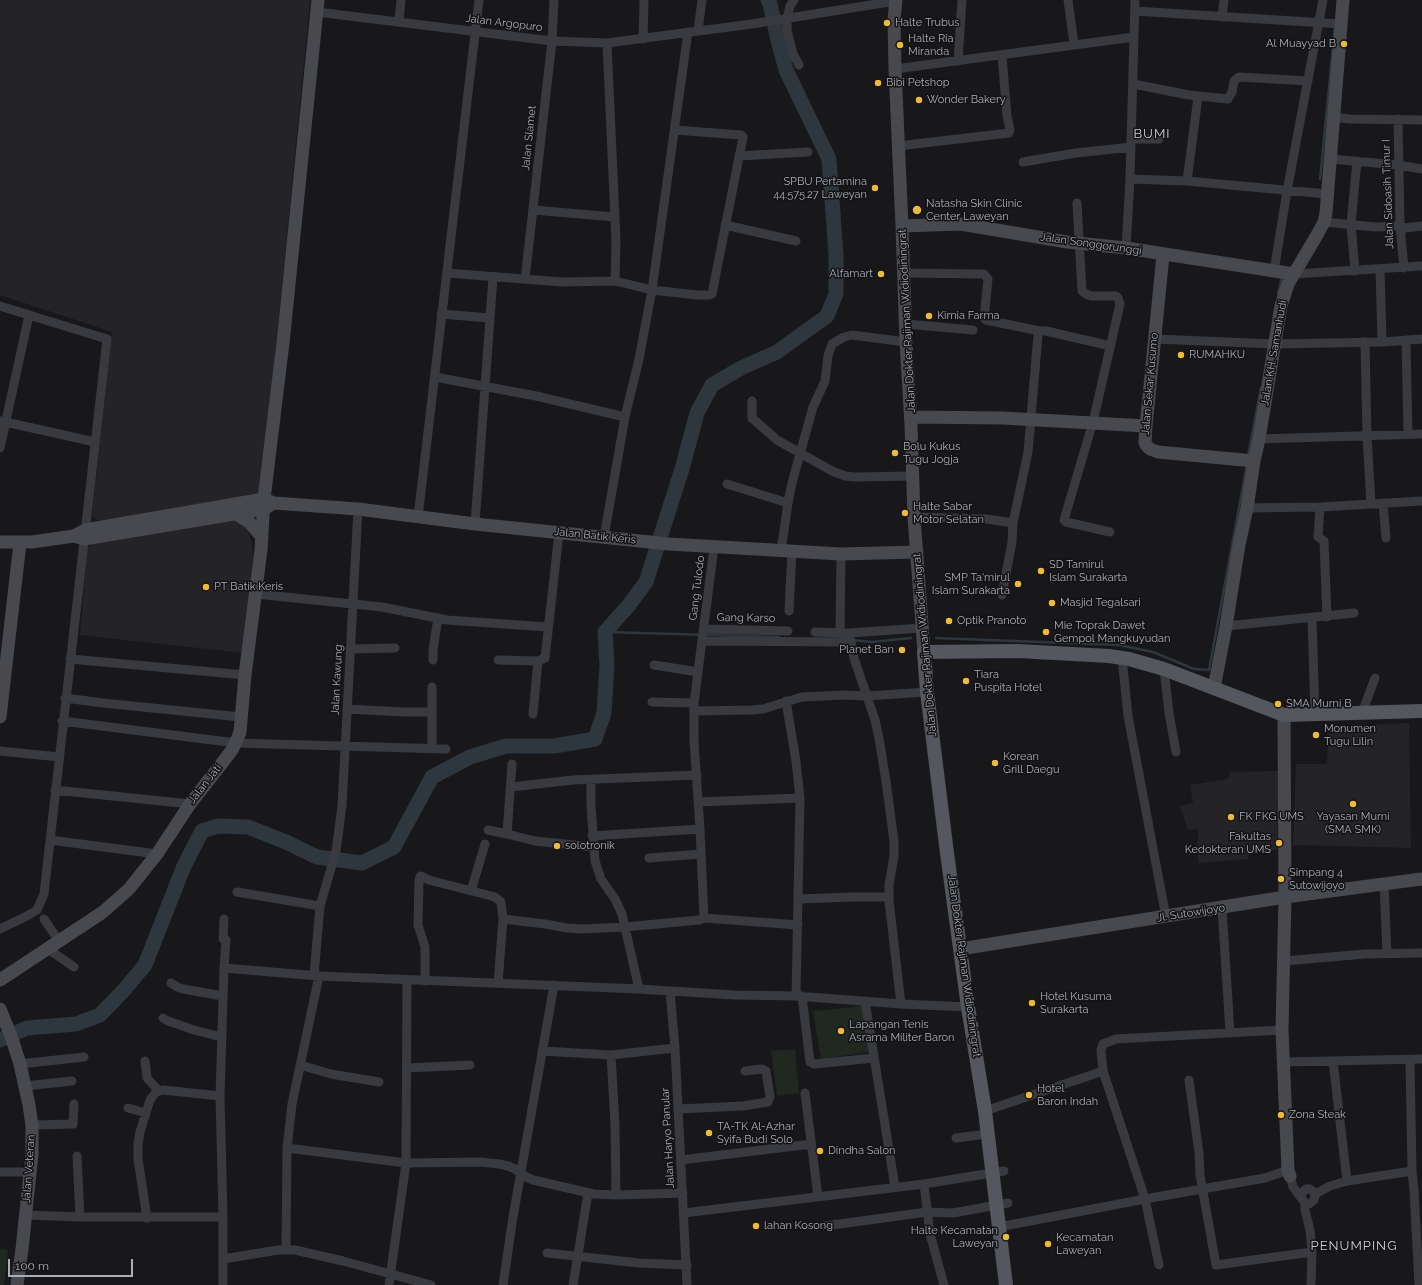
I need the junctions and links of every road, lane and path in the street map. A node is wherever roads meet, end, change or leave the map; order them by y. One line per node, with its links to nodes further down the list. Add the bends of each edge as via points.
1 (401, 0): 18 (street)
2 (479, 0): 22 (street)
3 (554, 0): 25 (street, Jalan Slamet)
4 (644, 0): 24 (street)
5 (702, 0): 21 (street)
6 (794, 0): 17 (street)
7 (962, 0): 29 (street)
8 (1068, 0): 27 (street)
9 (1135, 0): 15 (street)
10 (1224, 0): 16 (street)
11 (1323, 0): 19 (street)
12 (1343, 0): 20 (street, Jalan KH. Samanhudi)
13 (896, 1): 17 (street, Jalan Argopuro); 31 (street, Jalan Dokter Rajiman Widiodiningrat)
14 (317, 6): 18 (street, Jalan Argopuro); 112 (street, Jalan Jati)
15 (1135, 11): 16 (street); 23 (street)
16 (1222, 17): 19 (street)
17 (783, 18): 21 (street, Jalan Argopuro); 30 (street, via 793,54)
18 (399, 21): 22 (street, Jalan Argopuro)
19 (1319, 23): 20 (street); 32 (street)
20 (1336, 24): 35 (street, Jalan KH. Samanhudi)
21 (693, 31): 24 (street, Jalan Argopuro); 38 (street)
22 (476, 32): 25 (street, Jalan Argopuro); 71 (street)
23 (1134, 37): 27 (street); 33 (street)
24 (643, 39): 26 (street, Jalan Argopuro)
25 (552, 41): 26 (street, Jalan Argopuro); 54 (street, Jalan Slamet)
26 (607, 43): 55 (street)
27 (1074, 44): 28 (street)
28 (1002, 56): 29 (street); 41 (street, via 1009,133)
29 (958, 61): 31 (street)
30 (799, 65)
31 (895, 69): 41 (street, Jalan Dokter Rajiman Widiodiningrat)
32 (1308, 81): 34 (street, via 1239,78 1234,81 1228,99); 51 (street)
33 (1133, 84): 34 (street); 40 (street)
34 (1198, 97): 50 (street)
35 (1333, 117): 36 (street); 44 (street, Jalan KH. Samanhudi)
36 (1398, 119): 37 (street); 47 (street, Jalan Sidoasih Timur I)
37 (1422, 120)
38 (675, 130): 43 (street, via 741,135 743,139); 76 (street)
39 (1159, 139): 40 (street)
40 (1131, 143): 46 (street); 49 (street)
41 (898, 146): 59 (street, Jalan Dokter Rajiman Widiodiningrat)
42 (808, 152): 43 (street)
43 (739, 156): 58 (street)
44 (1330, 159): 45 (street); 52 (street, Jalan KH. Samanhudi)
45 (1357, 161): 47 (street); 57 (street)
46 (1023, 162)
47 (1398, 165): 48 (street); 60 (street, Jalan Sidoasih Timur I)
48 (1422, 169)
49 (1130, 179): 50 (street); 64 (street)
50 (1187, 181): 51 (street)
51 (1288, 191): 52 (street); 70 (street)
52 (1327, 194): 56 (street, Jalan KH. Samanhudi)
53 (1077, 203): 63 (street)
54 (533, 210): 55 (street); 74 (street, Jalan Slamet)
55 (615, 217): 75 (street)
56 (1324, 222): 57 (street); 70 (street, Jalan KH. Samanhudi, via 1310,248)
57 (1351, 224): 60 (street); 69 (street)
58 (725, 225): 62 (street); 76 (street, via 710,295)
59 (902, 226): 63 (street, Jalan Songgorunggi, via 961,224); 72 (street, Jalan Dokter Rajiman Widiodiningrat)
60 (1400, 226): 61 (street); 67 (street, Jalan Sidoasih Timur I)
61 (1422, 226)
62 (796, 242)
63 (1079, 243): 64 (street, Jalan Songgorunggi); 91 (street, via 1082,291 1091,296 1116,296 1120,301)
64 (1126, 248): 65 (street, Jalan Songgorunggi)
65 (1163, 255): 70 (street, Jalan Songgorunggi); 84 (street, Jalan Sekar Kusumo)
66 (1422, 266): 67 (street)
67 (1404, 268): 68 (street)
68 (1380, 269): 69 (street); 89 (street)
69 (1355, 271): 70 (street)
70 (1283, 272): 90 (street, Jalan KH. Samanhudi, via 1288,284)
71 (447, 273): 73 (street); 78 (street)
72 (904, 273): 81 (street, Jalan Dokter Rajiman Widiodiningrat); 83 (street, via 984,274 988,279 985,319)
73 (493, 277): 74 (street); 80 (street)
74 (525, 279): 75 (street, via 562,282)
75 (615, 281): 76 (street)
76 (652, 290): 95 (street)
77 (0, 306): 79 (street)
78 (441, 314): 80 (street); 92 (street)
79 (29, 315): 98 (street); 105 (street, via 106,338)
80 (490, 318): 93 (street)
81 (906, 324): 82 (street); 87 (street, Jalan Dokter Rajiman Widiodiningrat)
82 (973, 330)
83 (1040, 331): 91 (street); 97 (street)
84 (1154, 339): 90 (street); 100 (street, Jalan Sekar Kusumo)
85 (1422, 339): 86 (street)
86 (1406, 340): 89 (street); 101 (street)
87 (906, 342): 96 (street, Jalan Dokter Rajiman Widiodiningrat); 107 (street, Gang Karso, via 852,335 832,344 825,381 813,407)
88 (1365, 342): 89 (street); 90 (street); 103 (street)
89 (1382, 342)
90 (1270, 344): 104 (street, Jalan KH. Samanhudi)
91 (1111, 346): 99 (street)
92 (435, 377): 93 (street); 121 (street)
93 (486, 386): 95 (street); 124 (street)
94 (752, 401): 107 (street, via 752,418 777,440)
95 (625, 417): 129 (street)
96 (911, 418): 97 (street); 109 (street, Jalan Dokter Rajiman Widiodiningrat)
97 (1030, 420): 99 (street); 123 (street, via 1028,452)
98 (3, 422): 105 (street); 106 (street)
99 (1093, 422): 100 (street); 125 (street, via 1064,520)
100 (1146, 426): 108 (street, Jalan Sekar Kusumo, via 1145,442 1154,451)
101 (1408, 434): 102 (street); 103 (street)
102 (1422, 434)
103 (1367, 436): 104 (street); 115 (street)
104 (1259, 439): 108 (street, Jalan KH. Samanhudi)
105 (95, 442): 127 (street)
106 (0, 448)
107 (801, 453): 109 (street, via 845,476); 113 (street, Gang Karso)
108 (1252, 461): 117 (street, Jalan KH. Samanhudi)
109 (912, 476): 122 (street, Jalan Dokter Rajiman Widiodiningrat)
110 (727, 484): 113 (street)
111 (1422, 501): 114 (street)
112 (267, 503): 118 (street, Jalan Batik Keris); 119 (street); 120 (street); 128 (street, Jalan Jati)
113 (788, 503): 134 (street, Gang Karso)
114 (1383, 503): 115 (street); 130 (street)
115 (1371, 504): 116 (street)
116 (1320, 507): 117 (street); 142 (street, via 1318,537 1324,541)
117 (1247, 508): 146 (street, Jalan KH. Samanhudi)
118 (358, 509): 121 (street, Jalan Batik Keris); 139 (street, Jalan Kawung)
119 (236, 514): 120 (street); 128 (street, via 249,522)
120 (191, 516): 127 (street)
121 (418, 517): 124 (street, Jalan Batik Keris)
122 (914, 517): 123 (street, via 981,518); 135 (street, Jalan Dokter Rajiman Widiodiningrat)
123 (1013, 523): 138 (street)
124 (475, 524): 126 (street, Jalan Batik Keris)
125 (1110, 532)
126 (560, 533): 129 (street, Jalan Batik Keris); 145 (street)
127 (81, 535): 132 (street); 157 (street)
128 (262, 537): 137 (street, Jalan Jati)
129 (604, 537): 133 (street, Jalan Batik Keris)
130 (1386, 538)
131 (0, 542): 132 (street)
132 (20, 543): 182 (street)
133 (714, 547): 134 (street, Jalan Batik Keris); 151 (street, Gang Tulodo)
134 (787, 551): 136 (street, Jalan Batik Keris); 140 (street, Gang Karso)
135 (917, 552): 136 (street, Jalan Batik Keris); 147 (street, Jalan Dokter Rajiman Widiodiningrat)
136 (841, 554): 150 (street)
137 (256, 594): 139 (street); 164 (street, Jalan Jati)
138 (1002, 595)
139 (353, 603): 143 (street); 154 (street, Jalan Kawung)
140 (789, 611)
141 (1354, 613): 142 (street)
142 (1327, 617): 144 (street)
143 (438, 618): 145 (street); 158 (street)
144 (1312, 618): 146 (street); 180 (street)
145 (548, 626): 160 (street, via 546,656 544,660)
146 (1226, 626): 167 (street, Jalan KH. Samanhudi)
147 (922, 628): 152 (street); 155 (street, Jalan Dokter Rajiman Widiodiningrat)
148 (788, 631): 151 (street, Gang Karso)
149 (815, 632): 150 (street)
150 (840, 633): 152 (street)
151 (703, 635): 152 (street); 163 (street, Gang Tulodo)
152 (850, 639): 169 (street)
153 (395, 648): 154 (street)
154 (350, 649): 174 (street, Jalan Kawung)
155 (924, 652): 156 (main road, via 1018,651); 168 (main road, Jalan Dokter Rajiman Widiodiningrat)
156 (1122, 658): 162 (main road); 218 (street, via 1128,716)
157 (70, 659): 164 (street); 170 (street)
158 (433, 660)
159 (498, 660): 160 (street)
160 (538, 661): 178 (street)
161 (654, 665): 163 (street)
162 (1164, 669): 167 (main road); 189 (street)
163 (698, 672): 173 (street, Gang Tulodo)
164 (245, 676): 181 (street, Jalan Jati)
165 (1375, 678): 177 (street)
166 (432, 687): 176 (street)
167 (1214, 688): 179 (main road)
168 (927, 692): 169 (street); 227 (main road, Jalan Dokter Rajiman Widiodiningrat)
169 (866, 696): 171 (street, via 827,695); 213 (street, via 879,738 894,841)
170 (65, 698): 181 (street); 183 (street)
171 (786, 701): 173 (street, via 753,710); 196 (street)
172 (652, 702): 173 (street)
173 (694, 707): 192 (street, Gang Tulodo)
174 (347, 709): 176 (street); 185 (street, Jalan Kawung)
175 (1422, 711): 177 (main road)
176 (432, 712): 186 (street)
177 (1362, 713): 180 (main road)
178 (533, 714)
179 (1284, 715): 180 (main road); 214 (street)
180 (1315, 715)
181 (241, 716): 184 (street, Jalan Jati)
182 (0, 717)
183 (62, 721): 184 (street); 190 (street)
184 (236, 743): 185 (street); 198 (street, Jalan Jati)
185 (345, 747): 186 (street); 216 (street, Jalan Kawung, via 345,778 336,851)
186 (432, 749): 187 (street)
187 (446, 749)
188 (0, 751): 190 (street)
189 (1176, 752)
190 (59, 757): 195 (street)
191 (512, 764): 194 (street)
192 (697, 775): 193 (street); 197 (street, Gang Tulodo)
193 (591, 780): 194 (street); 202 (street)
194 (511, 787): 201 (street)
195 (56, 790): 198 (street); 203 (street)
196 (800, 798): 197 (street); 215 (street)
197 (698, 802): 199 (street, Gang Tulodo)
198 (190, 804): 206 (street, Jalan Jati)
199 (700, 829): 202 (street); 207 (street, Gang Tulodo)
200 (488, 830): 201 (street)
201 (507, 834): 205 (street, via 535,841)
202 (592, 836): 205 (street)
203 (50, 840): 206 (street); 225 (street, via 44,894 37,910)
204 (485, 844): 211 (street)
205 (593, 847): 224 (street, via 598,872 619,906)
206 (157, 854): 226 (street, Jalan Jati, via 118,899)
207 (701, 854): 208 (street); 219 (street, Gang Tulodo)
208 (649, 858)
209 (1422, 878): 210 (street, Jl. Sutowijoyo)
210 (1384, 884): 214 (street, Jl. Sutowijoyo); 229 (street)
211 (471, 891): 221 (street, via 499,899); 236 (street, via 420,877 418,925 425,947)
212 (237, 892): 216 (street)
213 (889, 897): 215 (street); 245 (street)
214 (1285, 897): 217 (street, Jl. Sutowijoyo); 230 (street)
215 (799, 899): 223 (street)
216 (320, 906): 233 (street, Jalan Kawung)
217 (1222, 908): 218 (street, Jl. Sutowijoyo); 250 (street)
218 (1166, 917): 227 (street, Jl. Sutowijoyo)
219 (704, 918): 223 (street); 224 (street)
220 (224, 919): 232 (street)
221 (503, 919): 224 (street, via 566,928); 238 (street)
222 (44, 920): 226 (street)
223 (798, 925): 243 (street)
224 (625, 927): 240 (street)
225 (0, 929)
226 (53, 945): 231 (street); 234 (street, Jalan Jati)
227 (960, 949): 246 (main road, Jalan Dokter Rajiman Widiodiningrat)
228 (1422, 953): 229 (street)
229 (1387, 954): 230 (street)
230 (1284, 962): 249 (street)
231 (74, 967)
232 (224, 968): 233 (street); 242 (street)
233 (316, 976): 235 (street); 263 (street, Jalan Kawung)
234 (0, 980)
235 (407, 980): 236 (street); 265 (street)
236 (425, 981): 238 (street)
237 (171, 983): 242 (street, via 184,989)
238 (498, 983): 239 (street)
239 (554, 985): 240 (street); 253 (street)
240 (639, 989): 241 (street)
241 (670, 991): 243 (street); 252 (street, Jalan Haryo Panular)
242 (223, 996): 251 (street)
243 (799, 996): 244 (street); 256 (street, via 810,1062 814,1064)
244 (865, 1001): 245 (street); 256 (street)
245 (902, 1004): 246 (street)
246 (968, 1007): 278 (main road, Jalan Dokter Rajiman Widiodiningrat)
247 (0, 1010): 258 (street, Jalan Veteran)
248 (163, 1018): 251 (street)
249 (1282, 1030): 250 (street); 262 (street)
250 (1230, 1032): 267 (street, via 1109,1041 1103,1044 1101,1050)
251 (222, 1037): 274 (street)
252 (675, 1048): 254 (street); 277 (street, Jalan Haryo Panular)
253 (542, 1051): 254 (street); 292 (street)
254 (611, 1055): 301 (street)
255 (84, 1057): 258 (street)
256 (874, 1058): 296 (street)
257 (1422, 1059): 259 (street)
258 (18, 1060): 271 (street, Jalan Veteran)
259 (1410, 1060): 261 (street); 288 (street)
260 (145, 1061): 272 (street, via 147,1078)
261 (1333, 1061): 262 (street); 294 (street)
262 (1283, 1062): 293 (street)
263 (300, 1065): 270 (street, via 331,1074); 284 (street, Jalan Kawung)
264 (470, 1065): 265 (street)
265 (406, 1068): 287 (street)
266 (745, 1071): 277 (street, via 766,1071 770,1096 768,1102 743,1106)
267 (1103, 1071): 278 (street); 304 (street)
268 (1188, 1080): 297 (street)
269 (72, 1081): 271 (street)
270 (379, 1082)
271 (25, 1086): 280 (street, Jalan Veteran)
272 (159, 1090): 274 (street); 279 (street, via 150,1100)
273 (805, 1093): 283 (street)
274 (220, 1096): 309 (street)
275 (74, 1104): 280 (street, via 73,1124)
276 (128, 1108): 279 (street)
277 (678, 1109): 286 (street, Jalan Haryo Panular)
278 (985, 1111): 281 (main road, Jalan Dokter Rajiman Widiodiningrat)
279 (146, 1113): 311 (street, via 138,1144 138,1159)
280 (32, 1125): 290 (street, Jalan Veteran)
281 (987, 1134): 282 (street); 291 (main road, Jalan Dokter Rajiman Widiodiningrat)
282 (956, 1138)
283 (811, 1144): 286 (street); 302 (street)
284 (287, 1148): 287 (street); 315 (street, Jalan Kawung)
285 (77, 1156): 310 (street)
286 (681, 1160): 300 (street, Jalan Haryo Panular)
287 (406, 1163): 292 (street, via 480,1162 508,1166); 322 (street)
288 (1412, 1171): 294 (street); 298 (street)
289 (0, 1172): 290 (street)
290 (30, 1172): 308 (street, Jalan Veteran)
291 (998, 1172): 295 (street); 305 (main road, Jalan Dokter Rajiman Widiodiningrat)
292 (520, 1173): 299 (street, via 533,1180); 327 (street)
293 (1289, 1173): 297 (street); 303 (street, via 1293,1187)
294 (1347, 1181): 303 (street, via 1330,1186 1315,1194 1315,1198)
295 (924, 1184): 296 (street); 306 (street)
296 (895, 1187): 302 (street)
297 (1203, 1189): 304 (street); 316 (street, via 1216,1265)
298 (1418, 1190): 314 (street)
299 (588, 1193): 301 (street); 318 (street)
300 (683, 1193): 301 (street); 307 (street, Jalan Haryo Panular)
301 (616, 1195)
302 (818, 1197): 307 (street)
303 (1305, 1198): 316 (street)
304 (1145, 1199): 313 (street); 321 (street)
305 (1002, 1204): 306 (street, via 953,1213); 313 (main road, Jalan Dokter Rajiman Widiodiningrat)
306 (927, 1212): 312 (street); 330 (street, via 930,1234)
307 (684, 1213): 320 (street, Jalan Haryo Panular)
308 (26, 1215): 310 (street); 323 (street, Jalan Veteran)
309 (223, 1217): 311 (street); 319 (street)
310 (80, 1218): 311 (street)
311 (147, 1218)
312 (825, 1226)
313 (999, 1227): 331 (main road, Jalan Dokter Rajiman Widiodiningrat)
314 (1419, 1235): 333 (street)
315 (286, 1249): 319 (street); 322 (street)
316 (1312, 1252): 332 (street)
317 (546, 1253): 318 (street)
318 (577, 1257): 320 (street); 328 (street)
319 (223, 1259): 324 (street)
320 (687, 1265): 329 (street, Jalan Haryo Panular)
321 (1159, 1265)
322 (392, 1274): 325 (street); 326 (street)
323 (17, 1285)
324 (223, 1285)
325 (389, 1285)
326 (430, 1285)
327 (503, 1285)
328 (573, 1285)
329 (687, 1285)
330 (944, 1285)
331 (1006, 1285)
332 (1311, 1285)
333 (1419, 1285)

